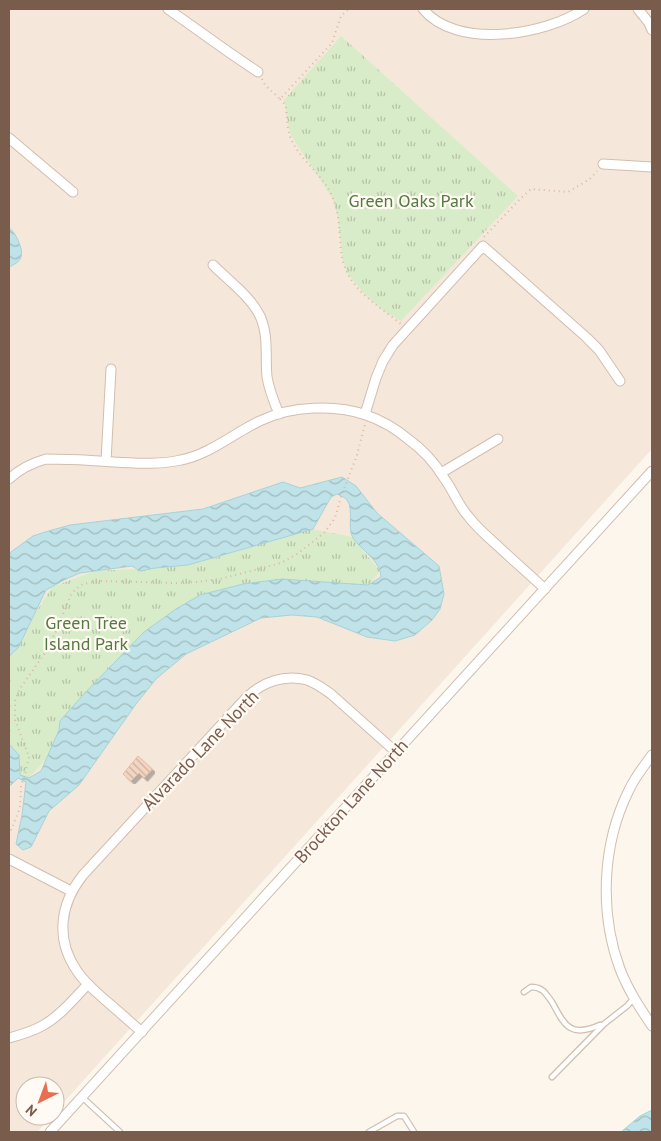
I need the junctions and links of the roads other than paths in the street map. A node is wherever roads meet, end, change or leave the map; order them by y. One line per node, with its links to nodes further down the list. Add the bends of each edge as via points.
1 (168, 9): 6 (street)
2 (424, 9): 3 (street, via 452,29 504,34 557,23)
3 (584, 9)
4 (638, 9): 5 (street)
5 (652, 30)
6 (258, 72)
7 (9, 138): 10 (street)
8 (603, 164): 9 (street)
9 (652, 167)
10 (73, 192)
11 (213, 265): 14 (street, via 243,293 260,317 269,389)
12 (111, 369): 17 (street)
13 (620, 380): 15 (street, via 599,350 483,246 393,345 376,378)
14 (279, 414): 15 (street, via 322,408); 17 (street, via 183,460 142,464)
15 (366, 414): 19 (street, via 410,440)
16 (498, 439): 19 (street)
17 (106, 461): 20 (street, via 46,459 17,471)
18 (652, 471): 21 (street, Brockton Lane North)
19 (441, 473): 21 (street, via 467,516)
20 (9, 479)
21 (545, 589): 22 (street, Brockton Lane North)
22 (396, 752): 25 (street, Alvarado Lane North, via 320,686 294,678 268,682 246,698); 31 (street, Brockton Lane North)
23 (652, 755): 28 (street, via 633,782 620,811 611,838 607,866 608,921 613,946)
24 (9, 858): 25 (street)
25 (71, 892): 26 (street, via 65,908 64,941 68,957)
26 (88, 984): 31 (street); 32 (street, via 43,1026)
27 (524, 992): 29 (lane, via 531,986 541,989 569,1028 593,1029)
28 (634, 998): 29 (lane); 30 (street)
29 (604, 1024): 33 (lane)
30 (652, 1026)
31 (142, 1032): 34 (street, Brockton Lane North)
32 (9, 1038)
33 (552, 1077)
34 (82, 1097): 35 (street, Brockton Lane North); 36 (lane)
35 (50, 1132)
36 (120, 1132)
37 (369, 1132): 38 (lane, via 397,1116 404,1116)
38 (414, 1132)

